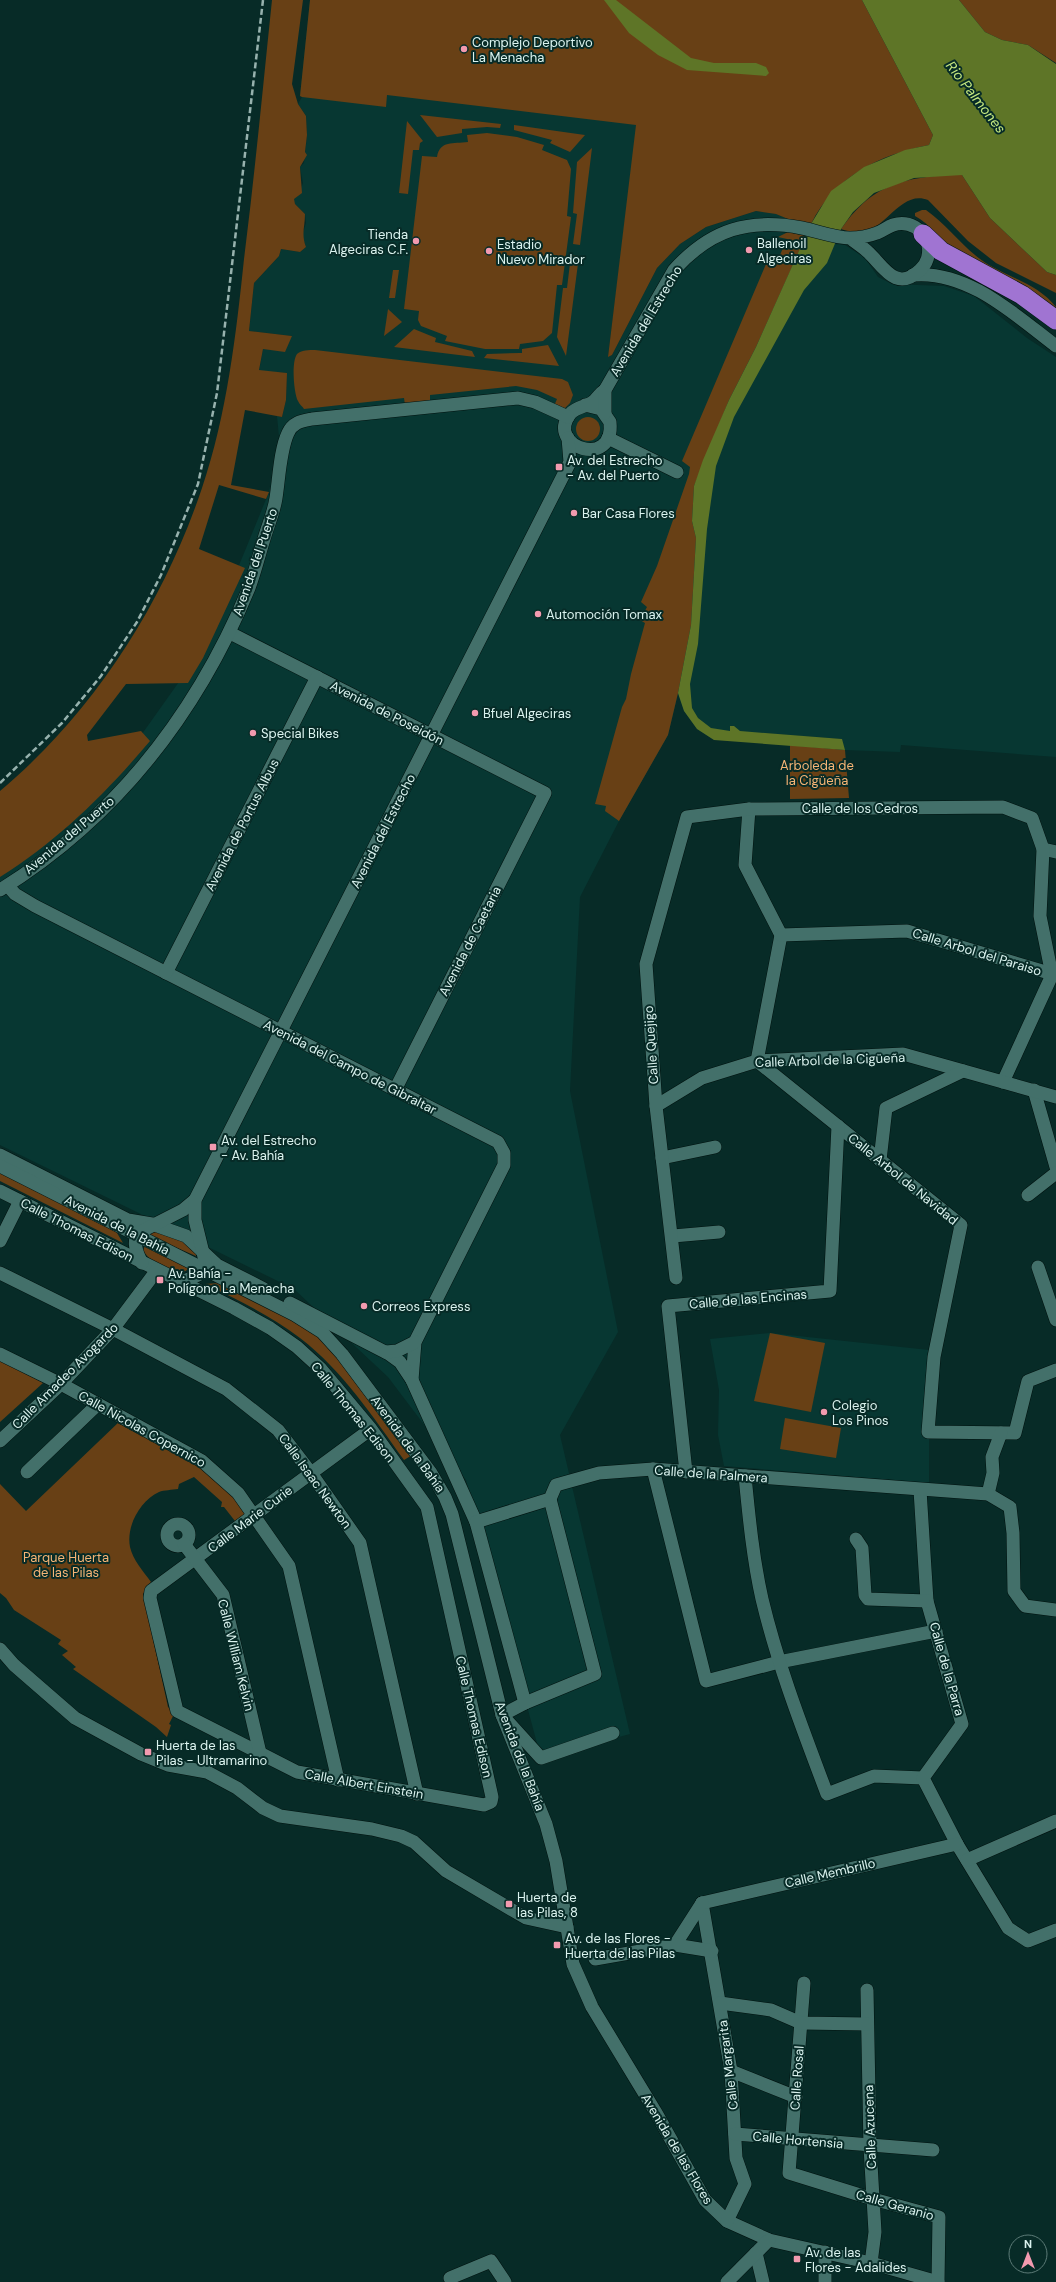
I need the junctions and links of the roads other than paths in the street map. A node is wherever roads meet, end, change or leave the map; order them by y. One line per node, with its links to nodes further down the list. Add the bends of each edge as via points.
1 (885, 229): 2 (street, Avenida del Estrecho); 3 (street, Avenida del Estrecho, via 894,224 904,224 915,227); 4 (street, via 875,244)
2 (850, 238): 4 (street, Avenida del Estrecho); 9 (street, Avenida del Estrecho, via 767,224 746,226 706,241 674,270)
3 (926, 239): 5 (street, via 926,263); 6 (highway, via 941,251 1022,295); 7 (street, Avenida del Estrecho, via 944,260)
4 (877, 262): 5 (street, Avenida del Estrecho, via 884,271 895,277)
5 (913, 275): 8 (street, Avenida del Estrecho, via 942,276 971,287 1008,310)
6 (1056, 320)
7 (1056, 337)
8 (1056, 346)
9 (605, 390): 10 (street, via 594,401); 11 (street)
10 (585, 405): 11 (street, via 596,407); 12 (street, via 575,409)
11 (605, 413): 14 (street, via 610,422)
12 (568, 417): 13 (street, via 565,428); 18 (street, Avenida del Puerto, via 535,402 518,398 298,422 288,433 276,501 250,584)
13 (568, 438): 15 (street, via 575,446); 16 (street)
14 (608, 438): 15 (street, via 601,446); 17 (street)
15 (591, 450): 16 (street)
16 (570, 462): 20 (street, Avenida del Estrecho)
17 (677, 472)
18 (230, 633): 19 (street, Avenida de Poseidón); 26 (street, Avenida del Puerto, via 176,724 129,783 54,852)
19 (317, 677): 20 (street, Avenida de Poseidón); 28 (street, Avenida de Portus Albus)
20 (432, 736): 21 (street, Avenida de Poseidón); 30 (street, Avenida del Estrecho)
21 (545, 793): 34 (street, Avenida de Caetaria)
22 (749, 809): 23 (street, Calle de los Cedros); 24 (street, Calle de los Cedros, via 1003,807 1032,818); 27 (street, via 745,865)
23 (687, 817): 37 (street, Calle Quejigo, via 646,964)
24 (1043, 849): 25 (street); 29 (street, via 1040,916)
25 (1056, 852)
26 (4, 888): 28 (street, Avenida del Campo de Gibraltar)
27 (781, 935): 29 (street, Calle Arbol del Paraiso, via 907,931); 31 (street)
28 (166, 973): 30 (street, Avenida del Campo de Gibraltar)
29 (1054, 975): 33 (street)
30 (281, 1031): 34 (street, Avenida del Campo de Gibraltar); 48 (street, Avenida del Estrecho)
31 (757, 1061): 32 (street, Calle Arbol de la Cigüeña, via 903,1054); 37 (street, Calle Arbol de la Cigüeña, via 702,1078); 38 (street, Calle Arbol de Navidad)
32 (963, 1071): 33 (street, Calle Arbol de la Cigüeña); 42 (street, via 886,1108)
33 (1003, 1082): 35 (street, Calle Arbol de la Cigüeña)
34 (395, 1090): 67 (street, Avenida del Campo de Gibraltar, via 498,1142 505,1159)
35 (1034, 1090): 36 (street, Calle Arbol de la Cigüeña); 44 (street)
36 (1056, 1097)
37 (656, 1106): 41 (street, Calle Quejigo)
38 (838, 1126): 42 (street, Calle Arbol de Navidad); 79 (street, Calle de las Encinas, via 830,1291 668,1306)
39 (715, 1147): 41 (street)
40 (0, 1155): 51 (street, Avenida de la Bahía)
41 (662, 1158): 55 (street, Calle Quejigo)
42 (880, 1160): 75 (street, Calle Arbol de Navidad, via 962,1225 934,1358 928,1432)
43 (0, 1166): 54 (street, Avenida de la Bahía)
44 (1056, 1167)
45 (1056, 1172): 47 (street)
46 (0, 1191): 49 (street, Calle Thomas Edison)
47 (1028, 1195)
48 (195, 1200): 50 (street); 57 (street, via 195,1220)
49 (20, 1201): 56 (street); 58 (street, Calle Thomas Edison)
50 (175, 1213): 51 (street, via 143,1221); 52 (street)
51 (128, 1220): 52 (street, Avenida de la Bahía)
52 (152, 1224): 54 (street); 57 (street, Avenida de la Bahía, via 186,1236)
53 (719, 1232): 55 (street)
54 (136, 1235): 58 (street, via 137,1253); 60 (street, Avenida de la Bahía)
55 (673, 1236): 63 (street, Calle Quejigo)
56 (0, 1241)
57 (204, 1254): 60 (street); 68 (street, Avenida de la Bahía, via 222,1268)
58 (142, 1263): 61 (street, Calle Thomas Edison)
59 (1038, 1267): 65 (street)
60 (203, 1269): 64 (street, via 198,1275); 97 (street, Avenida de la Bahía, via 295,1315 322,1332 342,1354 435,1479 446,1497 452,1514)
61 (157, 1270): 64 (street, Calle Thomas Edison); 66 (street, Calle Amadeo Avogardo)
62 (0, 1273): 66 (street, Calle Isaac Newton)
63 (676, 1278)
64 (182, 1282): 74 (street, Calle Thomas Edison, via 270,1328 297,1347 320,1368)
65 (1056, 1320)
66 (114, 1329): 72 (street, Calle Amadeo Avogardo); 80 (street, Calle Isaac Newton, via 226,1389 278,1430)
67 (414, 1342): 68 (street, via 397,1351); 71 (street, Avenida del Campo de Gibraltar)
68 (386, 1352): 71 (street, Avenida de la Bahía, via 400,1362)
69 (0, 1354): 72 (street, Calle Nicolas Copernico)
70 (1056, 1370): 75 (street, via 1028,1381 1015,1433)
71 (412, 1380): 86 (street, Avenida de la Bahía)
72 (61, 1384): 73 (street, Calle Nicolas Copernico); 76 (street, Calle Amadeo Avogardo)
73 (98, 1404): 78 (street); 85 (street, Calle Nicolas Copernico, via 202,1461 238,1493)
74 (371, 1429): 80 (street, Calle Marie Curie); 103 (street, Calle Thomas Edison, via 427,1507 492,1797)
75 (1000, 1433): 83 (street, via 992,1457 993,1473)
76 (0, 1441)
77 (653, 1469): 79 (street, Calle de la Palmera); 84 (street, Calle de la Palmera, via 629,1469 591,1475 556,1485); 95 (street, via 706,1681)
78 (27, 1472)
79 (686, 1472): 81 (street, Calle de la Palmera)
80 (311, 1473): 85 (street, Calle Marie Curie); 102 (street, Calle Isaac Newton, via 360,1543)
81 (745, 1476): 82 (street, Calle de la Palmera); 95 (street, via 762,1597)
82 (920, 1490): 83 (street, Calle de la Palmera); 91 (street, Calle de la Parra)
83 (988, 1494): 92 (street, Calle de la Palmera, via 1010,1507 1014,1533 1014,1591 1025,1606)
84 (550, 1499): 86 (street); 96 (street, via 595,1674)
85 (254, 1516): 89 (street, Calle Marie Curie); 101 (street, Calle Nicolas Copernico, via 289,1566)
86 (476, 1522): 96 (street)
87 (856, 1539): 91 (street, via 862,1548 865,1595 868,1599)
88 (184, 1544): 89 (street, Calle William Kelvin)
89 (195, 1559): 90 (street, Calle Marie Curie); 99 (street, Calle William Kelvin, via 223,1595)
90 (150, 1594): 99 (street, Calle Albert Einstein, via 177,1710)
91 (927, 1601): 93 (street, Calle de la Parra)
92 (1056, 1610)
93 (936, 1630): 95 (street); 100 (street, Calle de la Parra, via 962,1724)
94 (0, 1649): 108 (street, via 14,1665 75,1718 141,1754 168,1764 207,1772 280,1816 365,1828 401,1836 414,1842 446,1871 526,1918)
95 (779, 1662): 100 (street, via 828,1794 874,1776)
96 (525, 1703): 97 (street)
97 (502, 1715): 98 (street, via 541,1758); 108 (street, Avenida de la Bahía, via 546,1824 556,1861)
98 (613, 1733)
99 (260, 1753): 101 (street, Calle Albert Einstein, via 297,1772)
100 (923, 1778): 105 (street)
101 (338, 1780): 102 (street, Calle Albert Einstein)
102 (417, 1794): 103 (street, Calle Albert Einstein, via 484,1805)
103 (491, 1802)
104 (1056, 1821): 106 (street)
105 (957, 1844): 106 (street); 107 (street, Calle Membrillo)
106 (967, 1860): 109 (street, via 1008,1928 1028,1941)
107 (702, 1903): 110 (street); 111 (street, Calle Margarita)
108 (567, 1927): 113 (street, Avenida de la Bahía)
109 (1056, 1930)
110 (675, 1945): 111 (street); 112 (street)
111 (712, 1951): 116 (street, Calle Margarita)
112 (595, 1959)
113 (573, 1964): 127 (street, Avenida de las Flores, via 592,2007 705,2200)
114 (804, 1983): 117 (street, Calle Rosal)
115 (867, 1990): 118 (street, Calle Azucena)
116 (720, 2003): 117 (street, via 771,2010); 119 (street, Calle Margarita)
117 (801, 2023): 118 (street); 120 (street, Calle Rosal)
118 (867, 2024): 123 (street, Calle Azucena)
119 (731, 2071): 120 (street); 121 (street, Calle Margarita)
120 (796, 2096): 122 (street, Calle Rosal)
121 (735, 2134): 122 (street, Calle Hortensia); 127 (street, Calle Margarita, via 736,2158 745,2184)
122 (792, 2139): 123 (street, Calle Hortensia); 125 (street, Calle Rosal)
123 (870, 2147): 124 (street, Calle Hortensia); 126 (street, Calle Azucena)
124 (933, 2150)
125 (790, 2173): 126 (street, Calle Geranio)
126 (873, 2199): 131 (street, Calle Azucena, via 875,2232); 137 (street, Calle Geranio, via 939,2217)
127 (727, 2221): 128 (street, Avenida de las Flores)
128 (768, 2240): 129 (street, Avenida de las Flores); 130 (street)
129 (824, 2252): 131 (street, Avenida de las Flores); 136 (street)
130 (756, 2253): 134 (street); 135 (street)
131 (871, 2264): 137 (street, Avenida de las Flores)
132 (450, 2278): 133 (street, via 491,2261)
133 (503, 2281)
134 (727, 2282)
135 (763, 2282)
136 (825, 2282)
137 (938, 2282)

